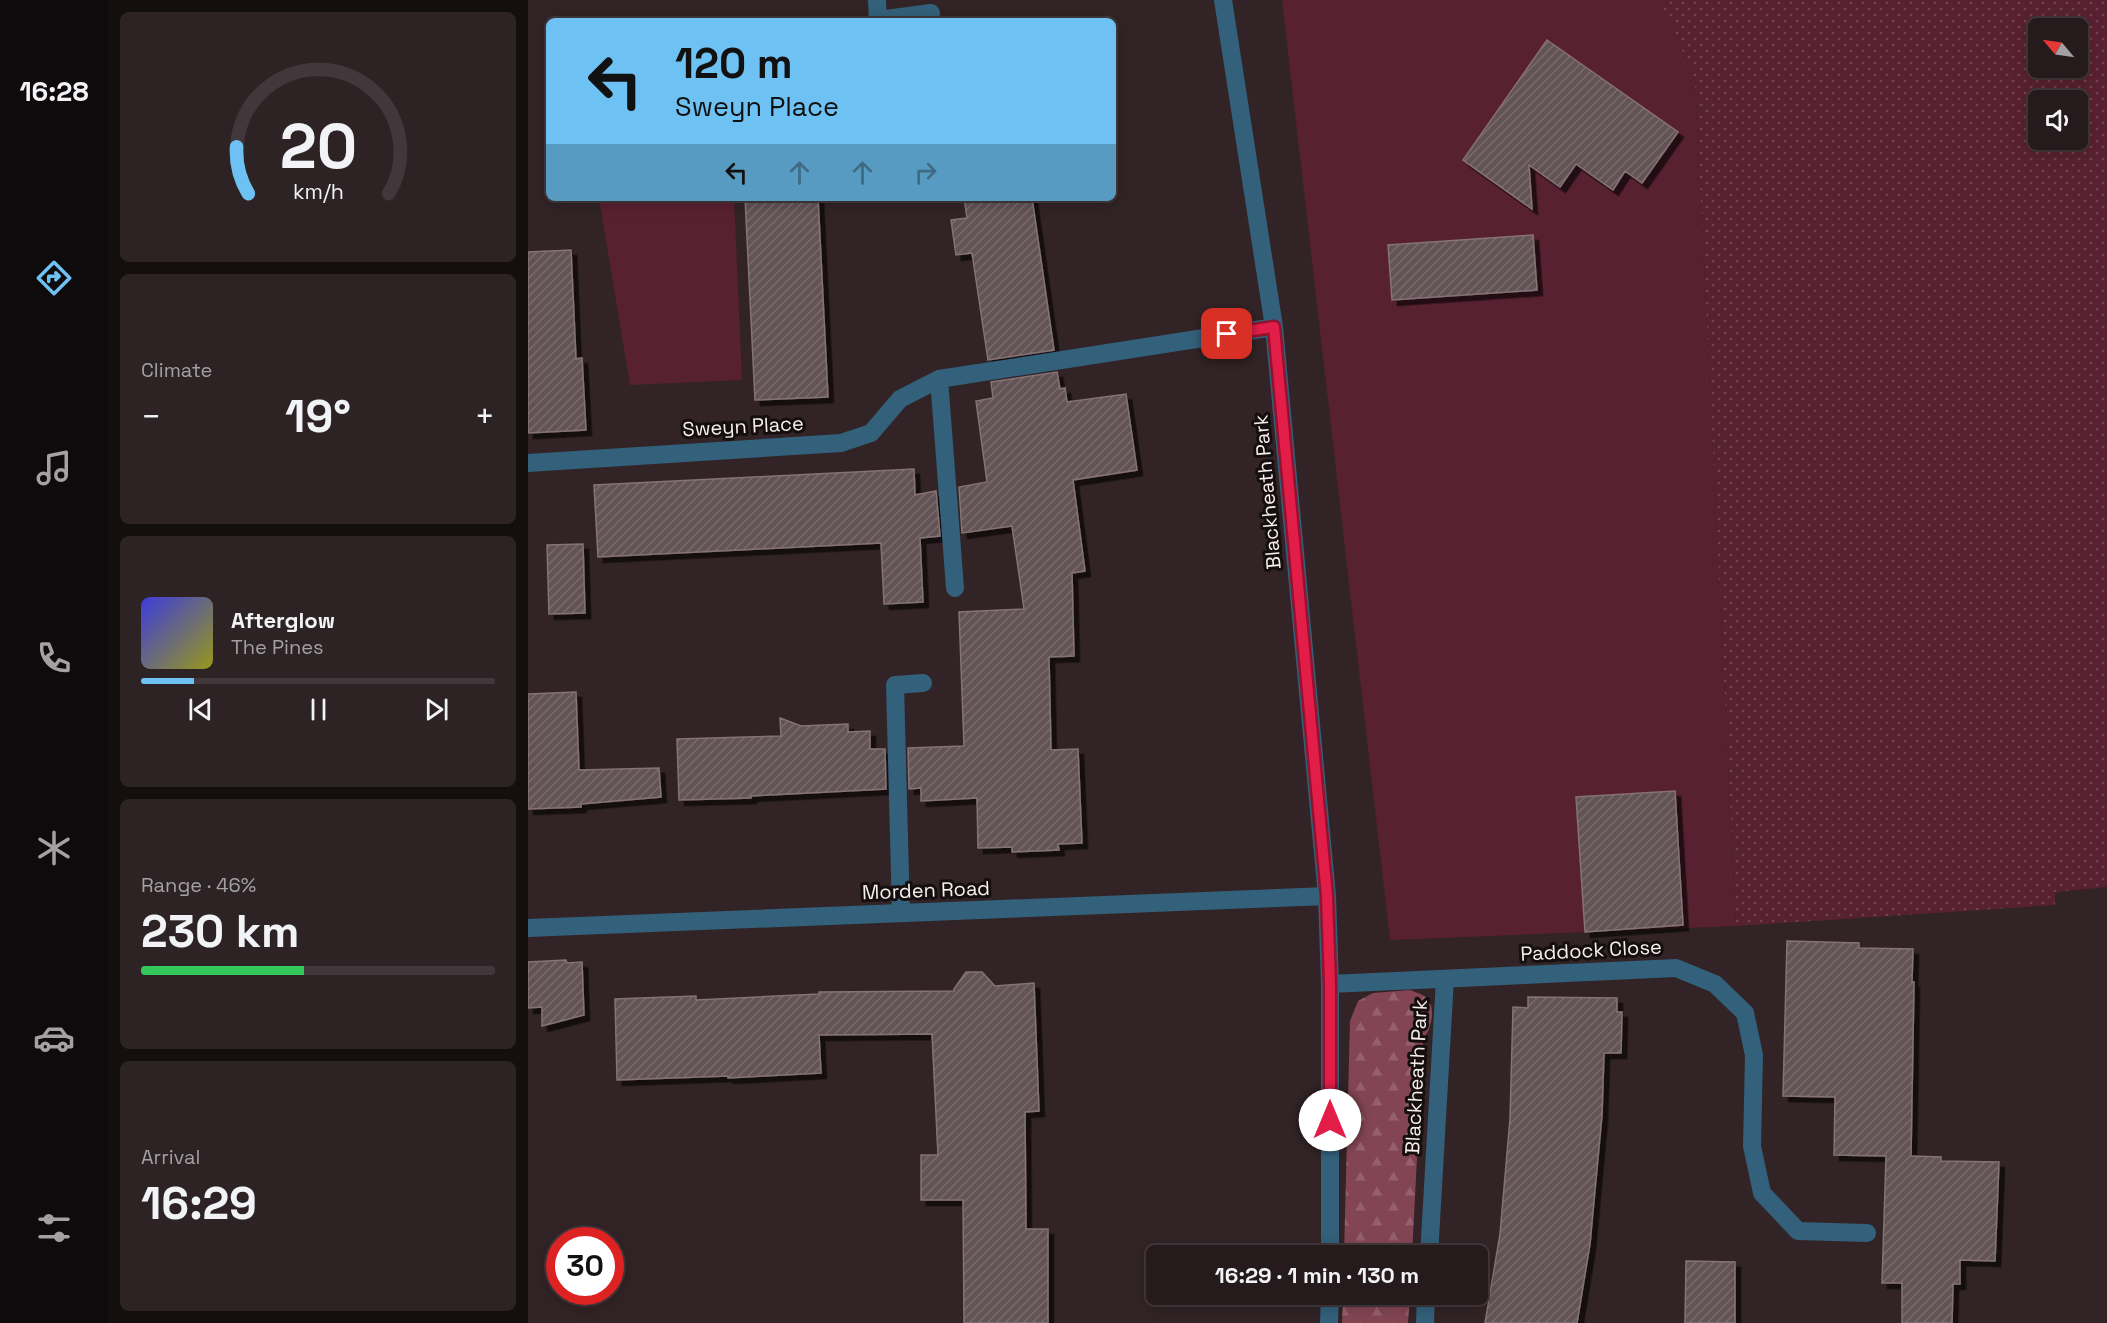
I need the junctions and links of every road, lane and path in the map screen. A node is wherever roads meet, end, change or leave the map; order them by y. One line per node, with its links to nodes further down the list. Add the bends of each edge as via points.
1 (877, 0): 4 (street)
2 (1223, 0): 6 (street, Blackheath Park)
3 (932, 13): 5 (street)
4 (878, 18)
5 (893, 18)
6 (1274, 327): 7 (street, Sweyn Place); 11 (street, Blackheath Park)
7 (939, 379): 8 (street, Sweyn Place, via 900,399 871,433 841,443); 9 (street)
8 (528, 463)
9 (955, 588)
10 (922, 683): 12 (street, via 895,685)
11 (1327, 896): 12 (street, Morden Road); 15 (street, Blackheath Park)
12 (901, 913): 13 (street, Morden Road)
13 (528, 928)
14 (1445, 980): 15 (street, Blackheath Park); 16 (street, Paddock Close, via 1676,968 1714,984 1745,1013 1755,1055 1752,1146 1762,1193 1797,1231); 18 (street, Blackheath Park)
15 (1330, 984): 17 (street, Blackheath Park)
16 (1867, 1233)
17 (1330, 1245)
18 (1430, 1245)
19 (1329, 1305): 21 (street)
20 (1426, 1305): 22 (street)
21 (1329, 1323)
22 (1425, 1323)

